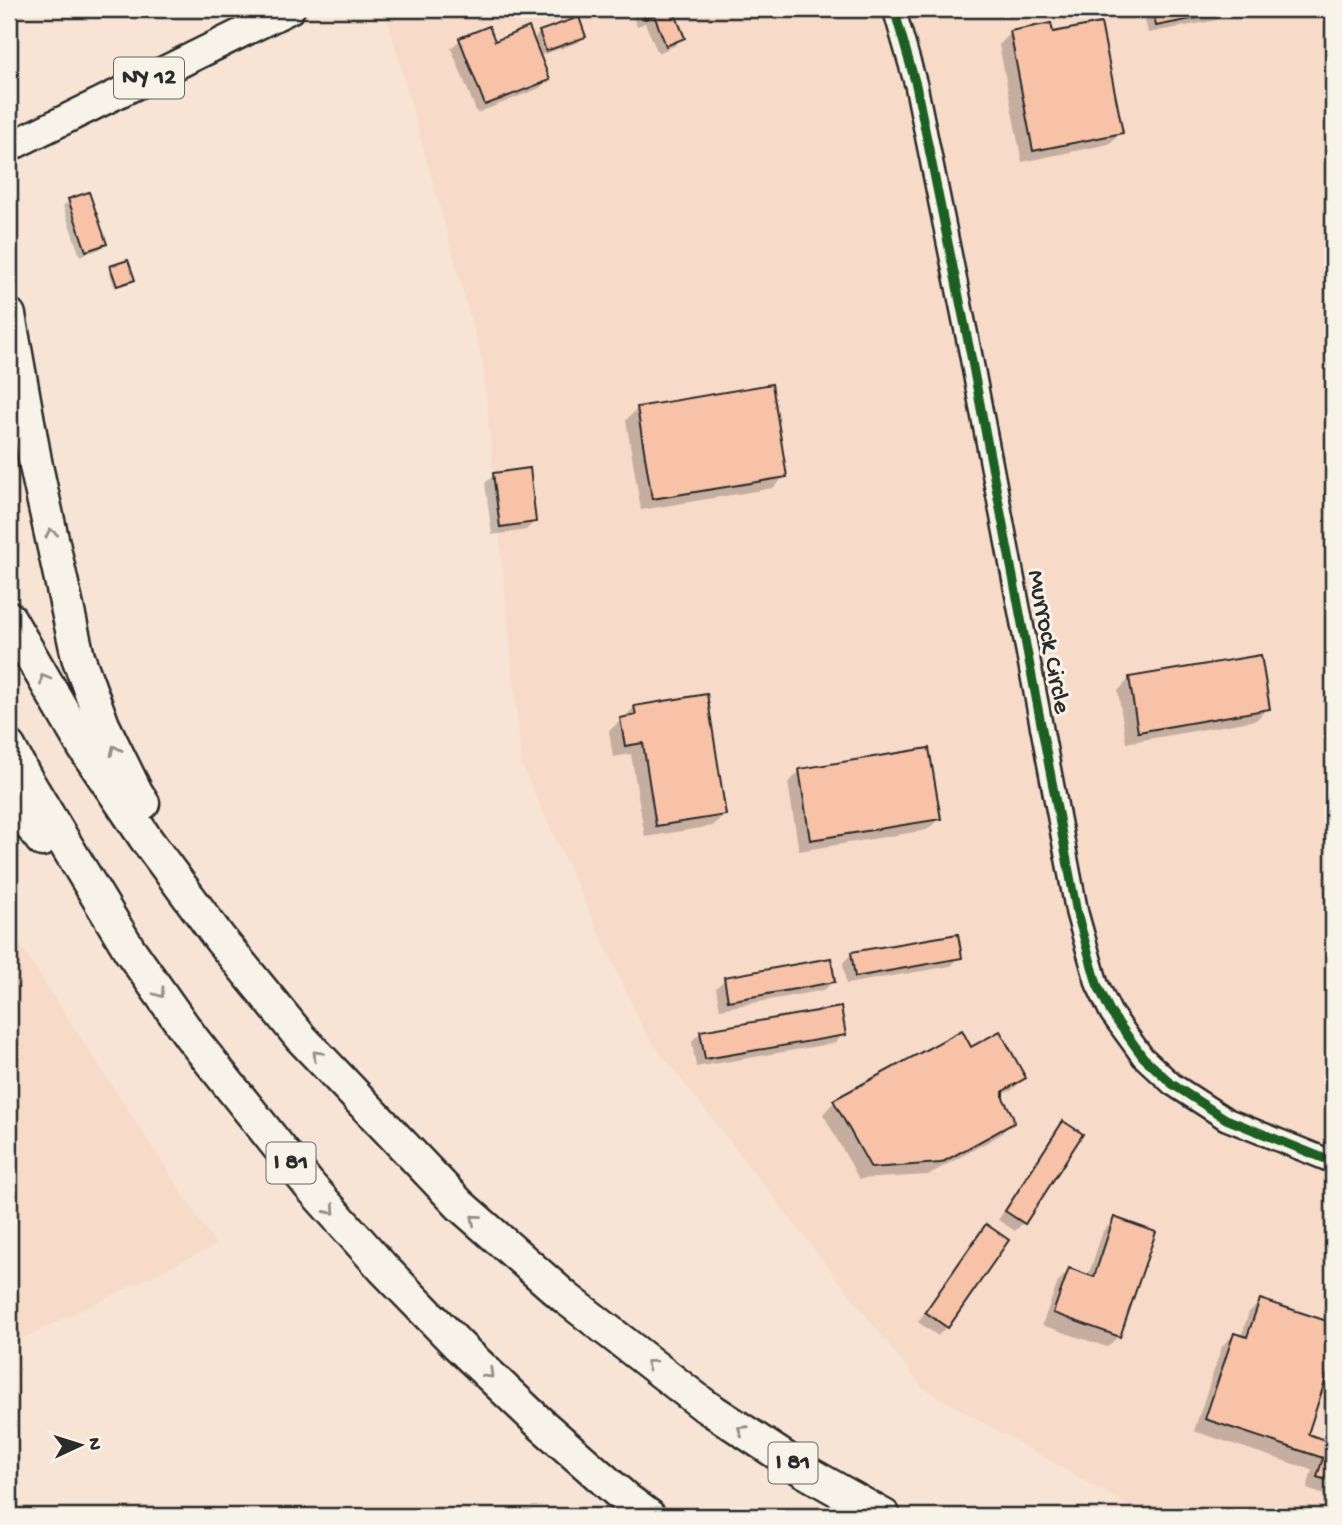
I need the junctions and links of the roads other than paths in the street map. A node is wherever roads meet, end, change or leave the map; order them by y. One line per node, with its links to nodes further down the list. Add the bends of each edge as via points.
1 (289, 9): 3 (main road, NY 12)
2 (894, 9): 10 (street, Murrock Circle, via 916,85 1077,912 1097,985 1143,1057 1172,1084 1226,1119)
3 (9, 147)
4 (9, 315): 8 (highway, one-way to 4, via 136,792 103,725 78,657)
5 (9, 618): 8 (highway, I 81, one-way to 5, via 83,746)
6 (9, 747): 9 (highway, I 81)
7 (9, 796): 9 (highway, via 78,897)
8 (220, 939): 12 (highway, I 81, one-way to 8, via 704,1405 566,1298 450,1195 301,1038)
9 (129, 949): 11 (highway, I 81, one-way to 11, via 191,1037 300,1174 383,1268 542,1425)
10 (1333, 1162)
11 (649, 1516)
12 (884, 1516)

